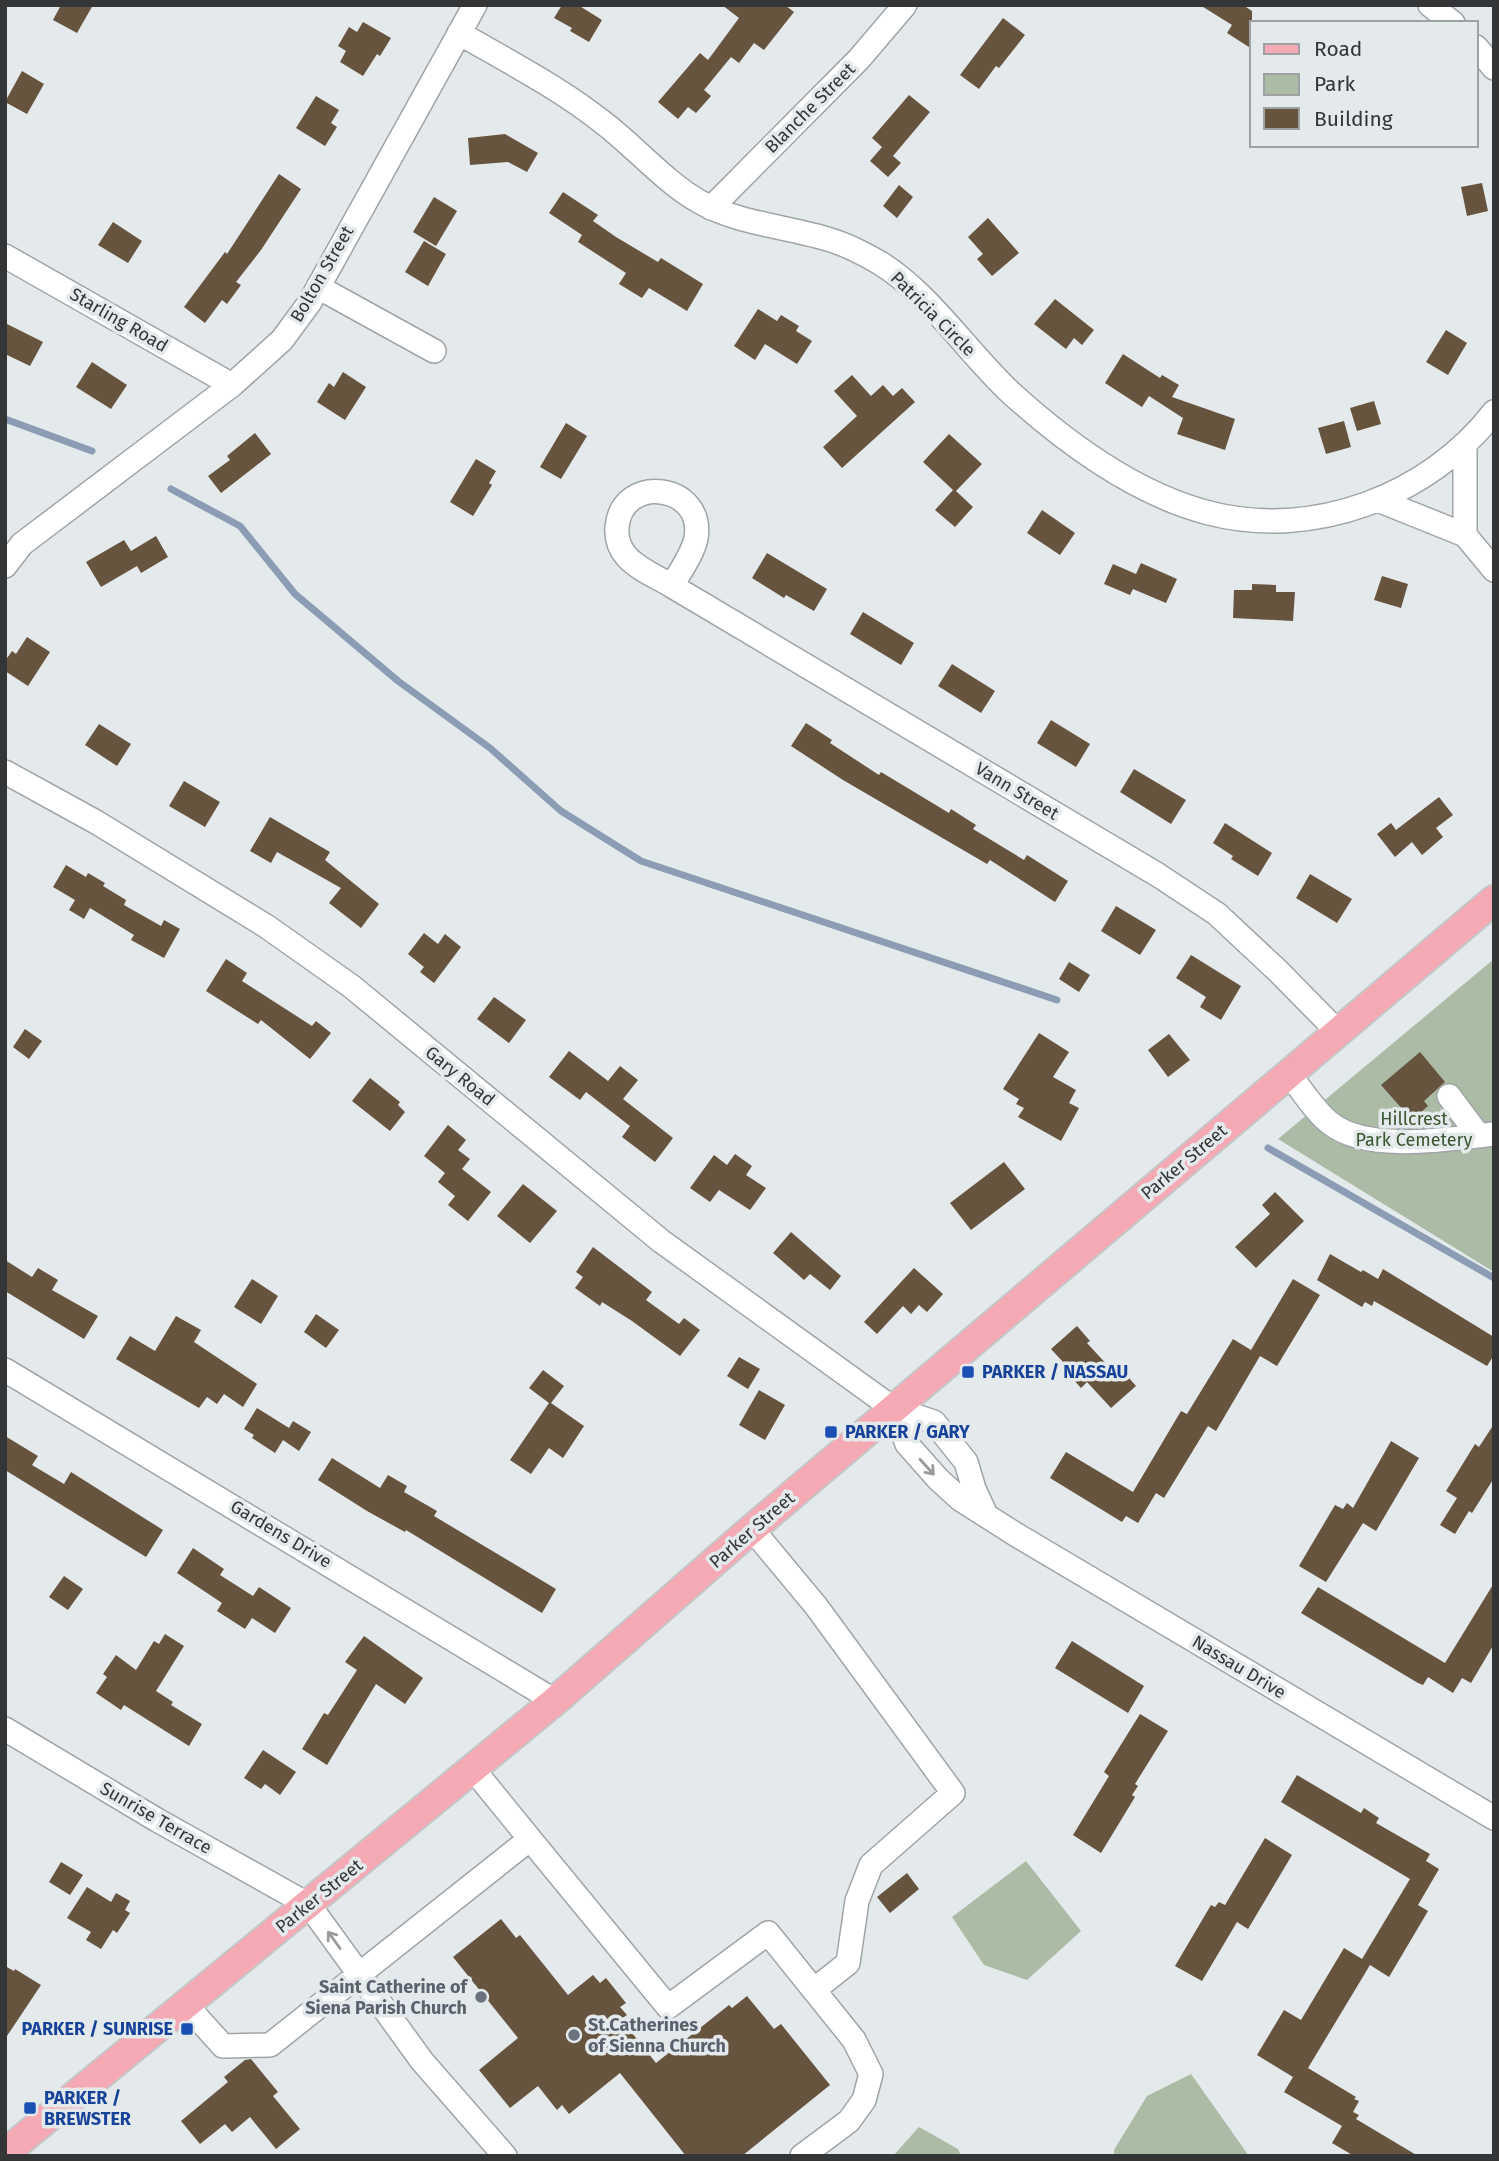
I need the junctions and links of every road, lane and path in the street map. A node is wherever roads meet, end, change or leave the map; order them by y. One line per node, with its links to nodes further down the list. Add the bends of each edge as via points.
1 (475, 5): 5 (street, Bolton Street)
2 (905, 5): 8 (street, Blanche Street, via 859,59)
3 (1430, 5): 4 (street)
4 (1450, 21)
5 (459, 33): 8 (street, Patricia Circle, via 568,96); 10 (street, Bolton Street)
6 (1478, 49): 7 (street)
7 (1494, 68)
8 (711, 208): 15 (street, Patricia Circle, via 827,239 882,265 906,283 1011,393 1083,451 1149,490 1207,513 1270,521 1330,515)
9 (5, 256): 12 (street, Starling Road)
10 (318, 287): 11 (street); 12 (street, Bolton Street, via 282,340)
11 (434, 351)
12 (232, 385): 17 (street, Bolton Street, via 22,544)
13 (1494, 412): 14 (street, Patricia Circle)
14 (1465, 445): 15 (street, Patricia Circle, via 1421,478); 16 (street)
15 (1378, 500): 16 (street)
16 (1465, 536): 18 (street)
17 (5, 566)
18 (1494, 570)
19 (672, 586): 22 (street, Vann Street, via 1207,908)
20 (5, 772): 27 (street, Gary Road, via 266,926 351,986 660,1241)
21 (1494, 900): 22 (main road, Parker Street)
22 (1337, 1031): 23 (main road, Parker Street)
23 (1288, 1073): 25 (street, via 1328,1122 1357,1136 1429,1141); 27 (main road, Parker Street)
24 (1448, 1097): 25 (street)
25 (1486, 1135)
26 (5, 1370): 30 (street, Gardens Drive)
27 (894, 1409): 28 (street, Nassau Drive, one-way to 28, via 906,1444 960,1499); 28 (street, via 934,1422 966,1462); 29 (main road, Parker Street)
28 (985, 1513): 33 (street, Nassau Drive)
29 (751, 1529): 30 (main road, Parker Street); 37 (street, via 816,1606 953,1793 871,1865 857,1901 848,1963)
30 (555, 1700): 32 (main road, Parker Street)
31 (5, 1729): 35 (street, Sunrise Terrace)
32 (473, 1769): 34 (street); 35 (main road, Parker Street)
33 (1494, 1818)
34 (530, 1839): 36 (street); 37 (street, via 668,2007 768,1933)
35 (309, 1905): 36 (street, one-way to 35); 38 (main road, Parker Street)
36 (360, 1975): 38 (street, via 270,2045 223,2046); 40 (street, via 422,2061)
37 (814, 1990): 41 (street, via 854,2040 871,2074 864,2100 849,2121)
38 (186, 2006): 39 (main road, Parker Street)
39 (5, 2153)
40 (505, 2156)
41 (802, 2156)

